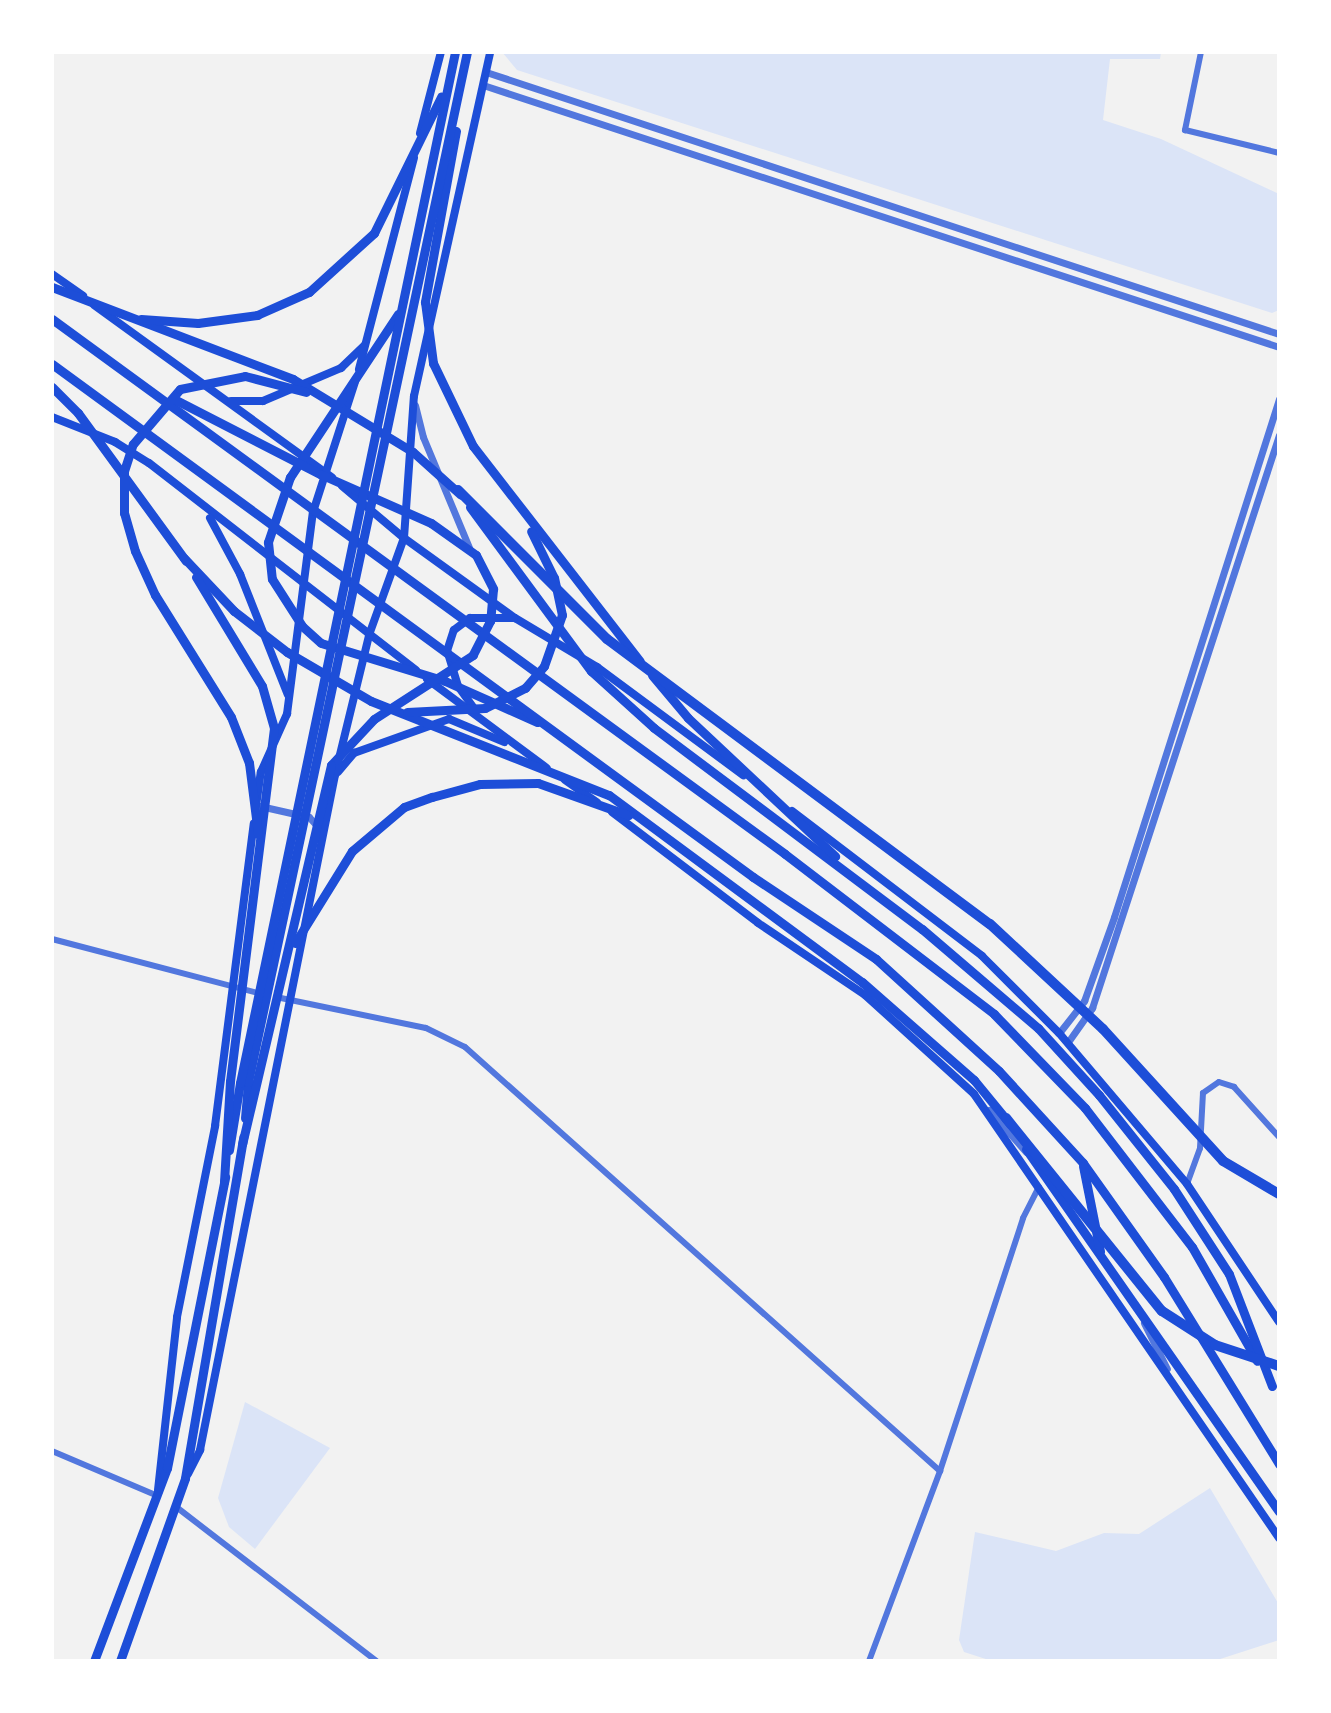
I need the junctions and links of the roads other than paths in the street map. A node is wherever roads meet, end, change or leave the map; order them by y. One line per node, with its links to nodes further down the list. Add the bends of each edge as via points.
1 (441, 52): 17 (main road)
2 (455, 52): 7 (main road)
3 (467, 52): 8 (main road)
4 (490, 52): 6 (main road)
5 (1201, 52): 10 (street, via 1185,130)
6 (486, 72): 9 (main road); 16 (street)
7 (449, 80): 13 (main road, via 374,233 309,292 257,315 198,323 148,320); 14 (main road)
8 (461, 81): 20 (main road); 31 (main road, via 425,321 449,406)
9 (483, 85): 18 (street); 23 (main road)
10 (1279, 153)
11 (52, 274): 25 (main road)
12 (52, 287): 13 (main road)
13 (96, 308): 26 (main road, via 293,379)
14 (402, 308): 20 (main road); 42 (main road, via 290,477 268,542 272,579 302,626 321,643 472,691)
15 (52, 319): 21 (main road)
16 (1279, 334)
17 (368, 341): 25 (main road, via 341,368 263,401); 29 (main road)
18 (1279, 347)
19 (52, 364): 42 (main road)
20 (392, 383): 56 (main road)
21 (146, 385): 51 (main road, via 268,450 431,523 476,555 493,589 490,621 473,655 374,719 331,765); 67 (main road, via 994,1014 1085,1108 1192,1247)
22 (52, 387): 34 (main road, via 78,413)
23 (414, 396): 33 (main road); 36 (street, via 423,437)
24 (1279, 399): 54 (street, via 1114,917 1084,1001)
25 (229, 401): 29 (main road)
26 (331, 401): 30 (main road, via 413,452); 48 (main road, via 245,376 180,389 133,444 124,471 124,513 135,551 155,595 231,717 249,763)
27 (52, 417): 32 (main road, via 115,442)
28 (1279, 435): 55 (street, via 1092,1008)
29 (327, 473): 33 (main road); 35 (main road, via 313,512)
30 (458, 490): 49 (main road, via 591,671 654,728); 63 (highway, via 607,639 990,924 1103,1029 1223,1161)
31 (521, 510): 39 (main road, via 554,578 562,615 544,666 525,688 485,708); 49 (main road, via 688,718)
32 (207, 513): 35 (main road); 40 (main road, via 240,574 288,693)
33 (404, 538): 36 (main road); 38 (main road)
34 (184, 558): 39 (main road, via 234,611 287,652); 48 (main road, via 262,686 274,728)
35 (305, 580): 38 (main road); 40 (main road)
36 (495, 603): 37 (main road)
37 (515, 618): 41 (main road, via 470,618 454,630 447,651 458,686); 54 (main road, via 597,667 910,898 982,956)
38 (369, 635): 41 (main road); 44 (main road)
39 (398, 711): 46 (main road, via 569,776 609,795)
40 (287, 714): 45 (main road, via 261,772)
41 (479, 715): 43 (main road)
42 (562, 735): 60 (main road, via 753,877 876,959 999,1071)
43 (518, 748): 44 (main road, via 449,719 354,753); 57 (main road, via 865,995)
44 (335, 775): 47 (main road)
45 (256, 806): 47 (street, via 309,817); 52 (main road)
46 (663, 836): 51 (main road, via 623,812 538,783 480,784 432,797 404,807 352,851); 58 (main road, via 862,982 974,1080)
47 (322, 844): 53 (main road)
48 (259, 861): 56 (main road)
49 (870, 888): 67 (main road, via 1038,1028 1126,1126 1229,1274)
50 (52, 939): 52 (street)
51 (290, 953): 56 (main road)
52 (231, 984): 53 (street); 74 (main road, via 215,1126 177,1317 159,1447)
53 (287, 999): 72 (street, via 426,1028 465,1047); 73 (main road, via 200,1450)
54 (1059, 1033): 55 (main road)
55 (1068, 1042): 61 (main road)
56 (243, 1083): 73 (main road, via 242,1144); 74 (main road, via 197,1333)
57 (974, 1094): 62 (main road); 64 (street, via 1055,1183)
58 (1006, 1118): 66 (highway, via 1162,1311 1215,1345); 76 (main road)
59 (1279, 1137): 61 (street, via 1234,1087 1219,1082 1203,1093 1200,1148)
60 (1083, 1163): 64 (main road); 71 (main road, via 1164,1277)
61 (1187, 1184): 65 (main road)
62 (1040, 1185): 69 (main road); 72 (street, via 1023,1218)
63 (1279, 1194)
64 (1100, 1251): 69 (street)
65 (1279, 1322)
66 (1279, 1366)
67 (1272, 1386): 68 (main road)
68 (1279, 1398)
69 (1182, 1399): 77 (main road)
70 (52, 1451): 74 (street)
71 (1279, 1464)
72 (940, 1471): 81 (street)
73 (185, 1478): 75 (main road)
74 (158, 1496): 78 (main road)
75 (175, 1506): 79 (main road); 80 (street)
76 (1279, 1511)
77 (1279, 1538)
78 (94, 1661)
79 (120, 1661)
80 (376, 1661)
81 (869, 1661)

